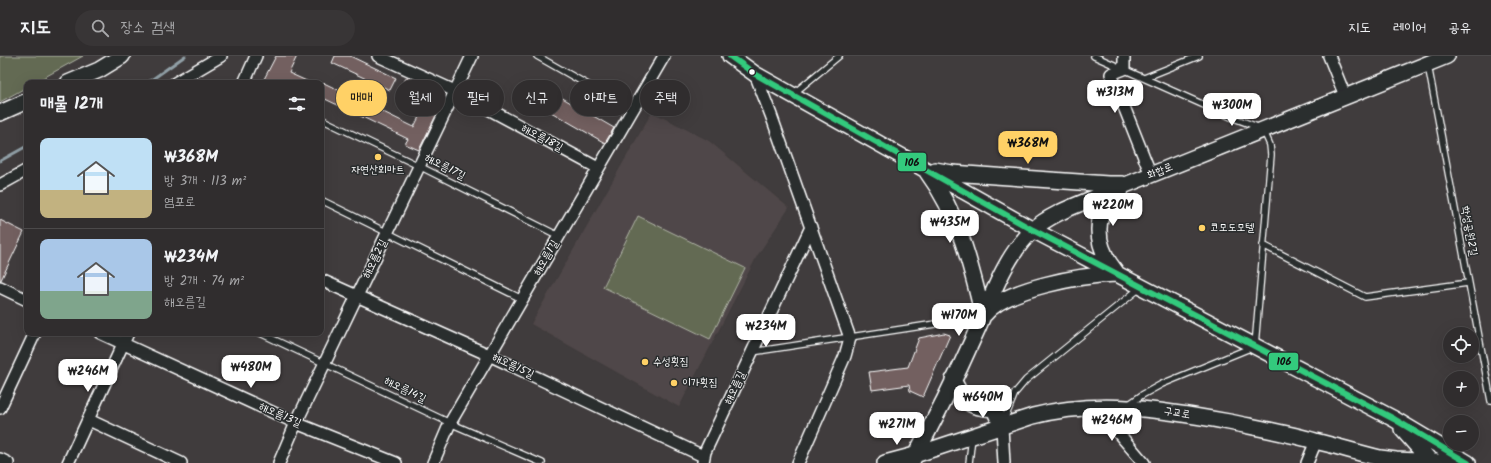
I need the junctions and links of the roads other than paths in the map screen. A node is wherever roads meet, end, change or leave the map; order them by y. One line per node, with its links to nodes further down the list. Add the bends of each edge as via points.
1 (122, 56): 19 (main road)
2 (222, 56): 20 (street)
3 (256, 56): 21 (street)
4 (378, 56): 24 (street, 해오름18길)
5 (472, 56): 22 (street, 해오름2길)
6 (537, 56): 23 (lane)
7 (664, 56): 29 (street, 해오름1길)
8 (730, 56): 17 (main road)
9 (839, 56): 25 (lane)
10 (1094, 56): 16 (lane)
11 (1124, 56): 16 (street)
12 (1199, 56): 18 (lane)
13 (1329, 56): 27 (street)
14 (1446, 56): 15 (main road, 화합로)
15 (1428, 64): 27 (main road, 화합로); 50 (lane, 학성공원2길)
16 (1124, 69): 18 (lane); 39 (street, via 1111,74)
17 (755, 74): 25 (main road); 43 (street)
18 (1144, 78): 34 (lane)
19 (75, 80)
20 (180, 80)
21 (246, 80)
22 (460, 80)
23 (579, 80)
24 (453, 90)
25 (792, 94): 37 (main road)
26 (453, 95): 35 (street, 해오름2길)
27 (1345, 96): 34 (main road, 화합로)
28 (24, 102): 30 (main road)
29 (632, 110)
30 (0, 113)
31 (501, 116): 36 (street, 해오름18길)
32 (628, 116): 36 (street, 해오름1길)
33 (324, 120): 35 (lane, 해오름17길)
34 (1263, 129): 39 (main road, 화합로); 47 (lane, via 1270,144 1271,166)
35 (420, 166): 45 (street, 해오름2길); 46 (lane, 해오름17길)
36 (598, 168): 46 (street, 해오름1길)
37 (924, 168): 40 (main road, via 968,174 1108,184); 44 (main road); 56 (main road, via 937,186 958,227 971,265)
38 (24, 172): 41 (street)
39 (1151, 175): 40 (main road, 화합로)
40 (1130, 183): 44 (main road, 화합로, via 1053,216); 48 (main road, via 1106,204 1100,221 1102,250)
41 (0, 186)
42 (324, 201): 45 (lane)
43 (811, 227): 61 (street); 63 (street, 해오름길)
44 (1033, 230): 48 (main road); 56 (main road, 화합로, via 1016,250 998,281)
45 (387, 232): 53 (street, 해오름2길); 55 (lane)
46 (559, 236): 55 (street, 해오름1길)
47 (1263, 245): 50 (lane, via 1365,297); 62 (lane)
48 (1118, 274): 52 (main road); 56 (main road, via 1080,277 1034,289 1000,302)
49 (324, 281): 53 (street, 해오름15길)
50 (1468, 283): 67 (lane, 학성공원2길)
51 (0, 287): 54 (street)
52 (1142, 287): 62 (main road); 75 (lane, via 1026,380 1015,393)
53 (357, 296): 64 (street, 해오름15길); 65 (street, 해오름2길)
54 (24, 299)
55 (522, 299): 64 (street, 해오름1길)
56 (983, 316): 61 (lane); 66 (main road, 화합로)
57 (34, 336): 69 (street)
58 (116, 336): 60 (street, 해오름13길)
59 (266, 336): 65 (lane, 해오름14길)
60 (126, 338): 72 (street); 73 (street, 해오름13길)
61 (850, 338): 63 (lane); 90 (street, via 845,356)
62 (1255, 346): 70 (lane, via 1162,384); 71 (main road)
63 (752, 352): 80 (street, 해오름길)
64 (489, 355): 74 (street, 해오름1길); 80 (street, 해오름15길)
65 (325, 363): 73 (street, 해오름2길); 74 (lane, 해오름14길)
66 (953, 380): 75 (main road, via 967,402 994,409); 81 (main road, 화합로)
67 (1491, 401)
68 (1096, 407): 70 (main road, 구교로); 75 (main road, 구교로, via 1052,411); 94 (street)
69 (0, 408)
70 (1126, 408): 77 (main road, 구교로, via 1189,414)
71 (1376, 409): 82 (main road, via 1406,433); 98 (main road)
72 (89, 420): 84 (street); 85 (street)
73 (296, 422): 86 (street, 해오름2길); 87 (street, 해오름13길)
74 (450, 423): 88 (street, 해오름1길); 89 (lane, 해오름14길)
75 (1002, 427): 76 (main road, 구교로); 93 (street)
76 (972, 437): 81 (main road, 구교로); 92 (lane)
77 (1316, 441): 78 (main road, 구교로); 95 (street)
78 (1353, 452): 82 (main road, 구교로, via 1396,460); 96 (main road, 구교로)
79 (0, 459): 83 (street)
80 (703, 459)
81 (913, 459): 91 (main road, 구교로)
82 (1431, 462): 97 (main road, 구교로)
83 (8, 463)
84 (68, 463)
85 (182, 463)
86 (279, 463)
87 (396, 463)
88 (433, 463)
89 (542, 463)
90 (798, 463)
91 (885, 463)
92 (969, 463)
93 (1004, 463)
94 (1144, 463)
95 (1307, 463)
96 (1377, 463)
97 (1460, 463)
98 (1468, 463)

